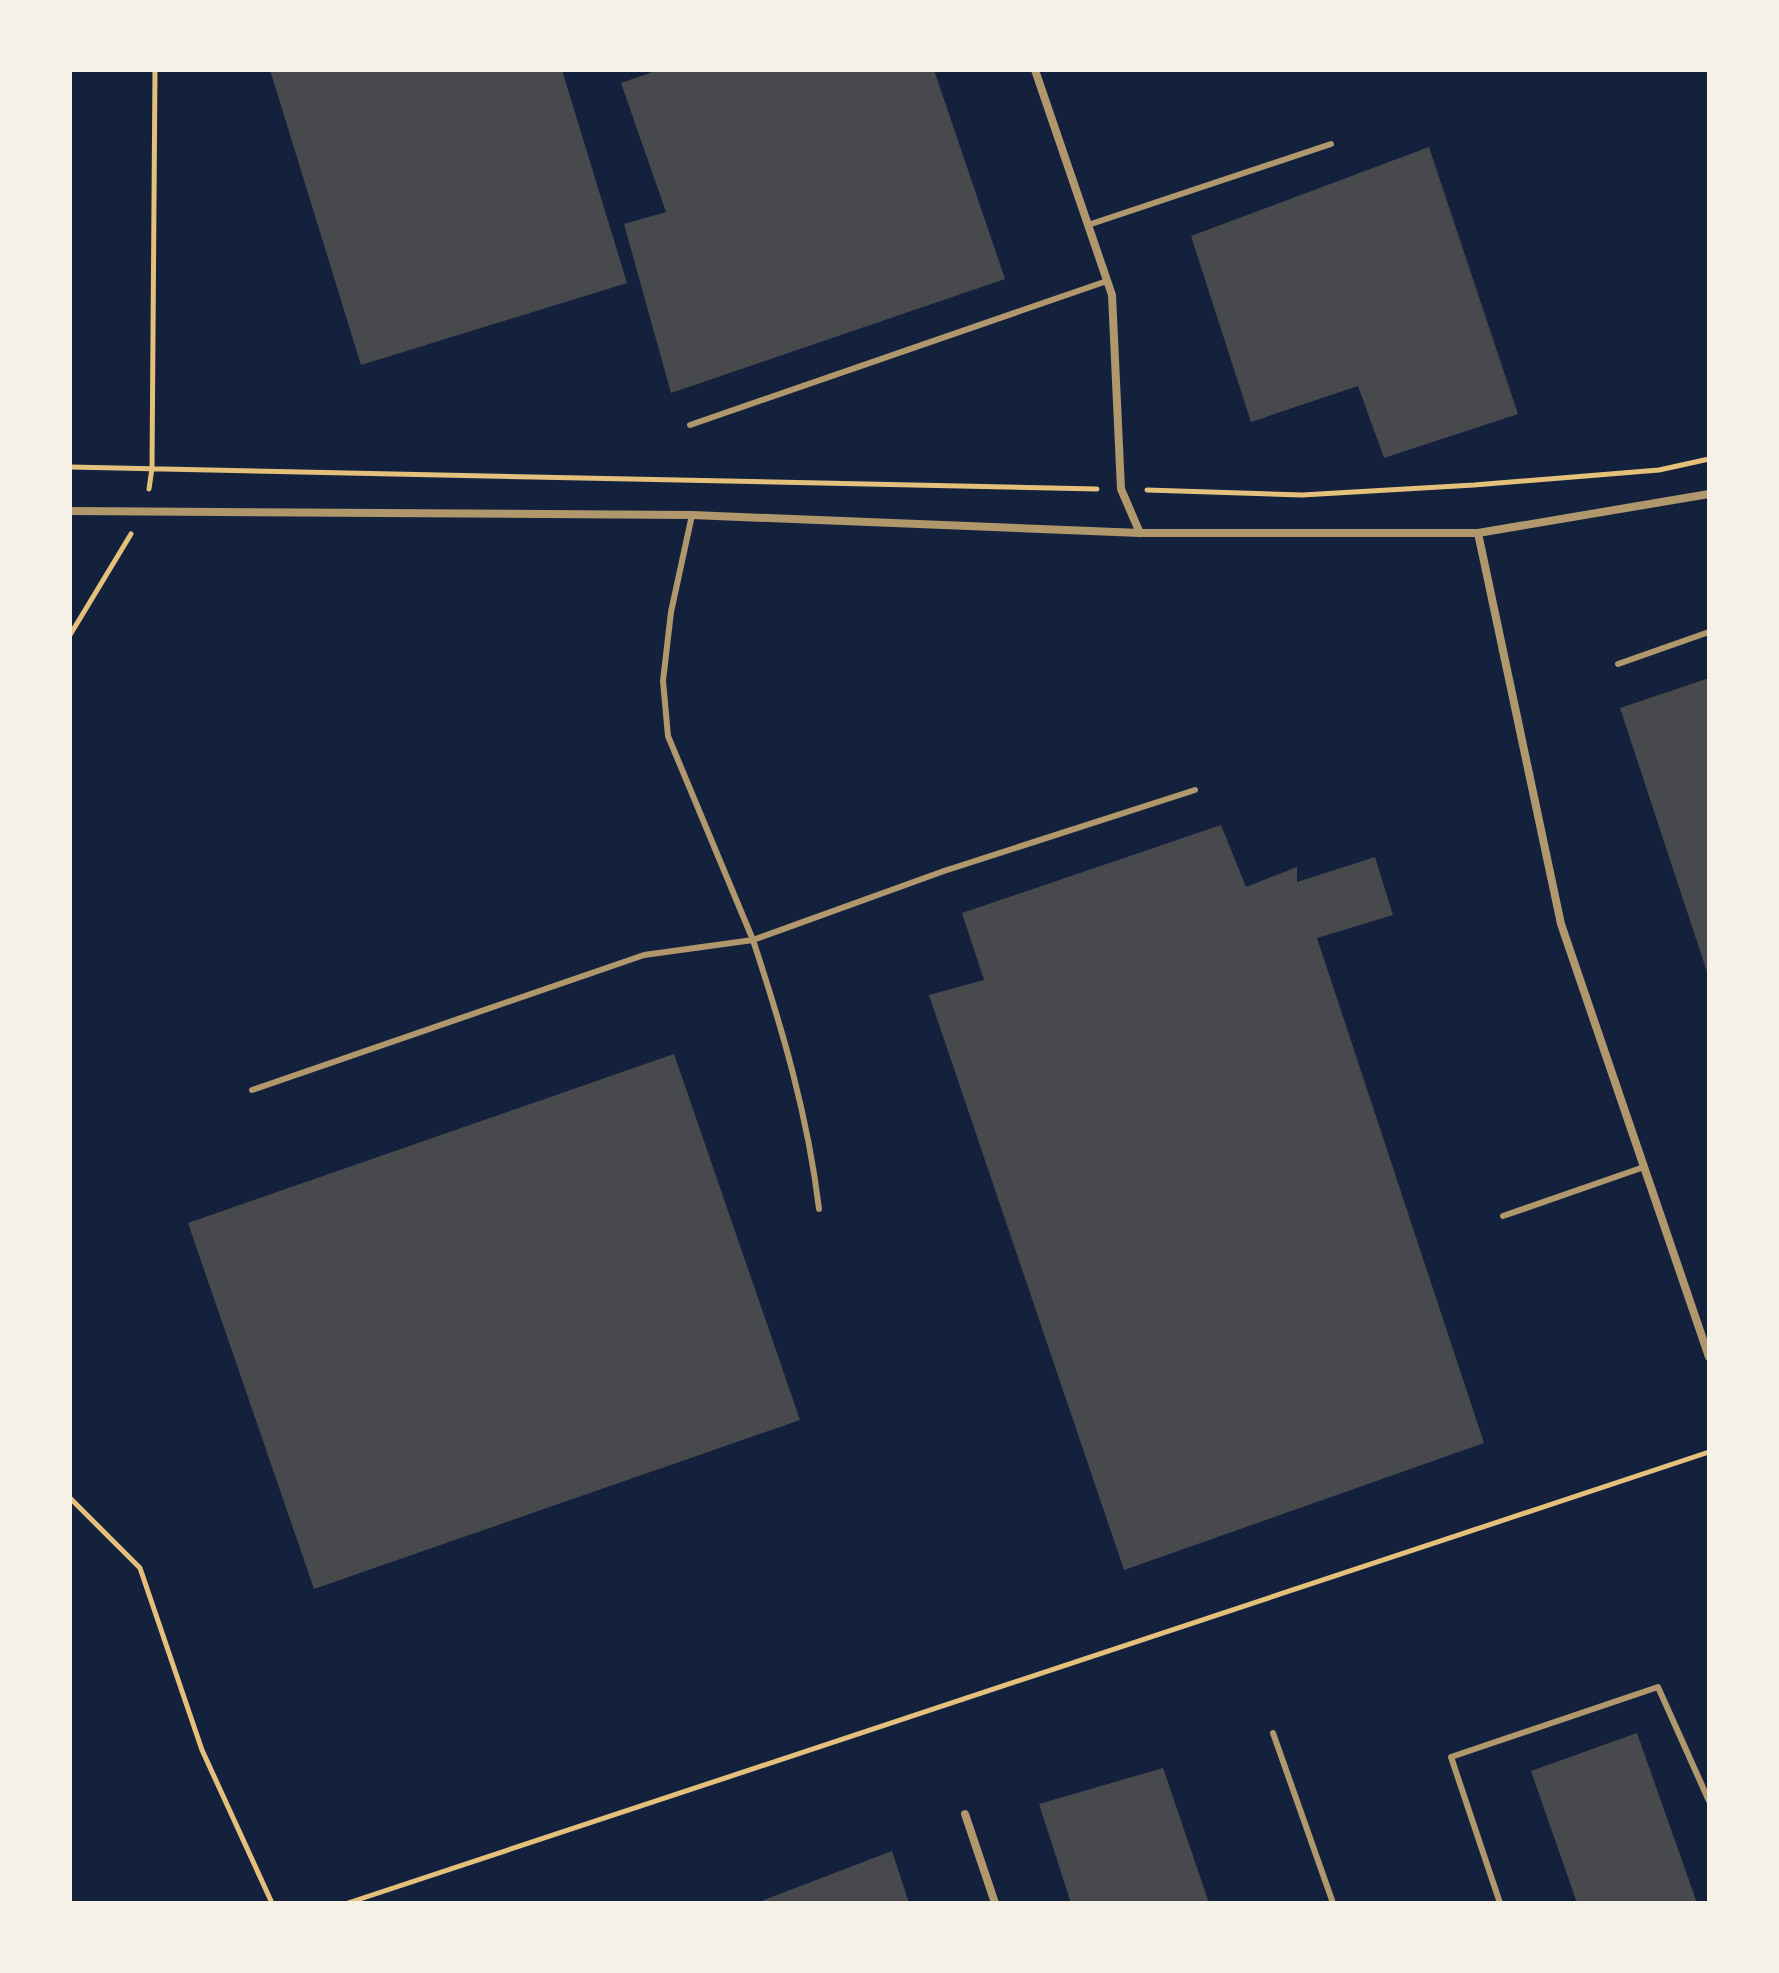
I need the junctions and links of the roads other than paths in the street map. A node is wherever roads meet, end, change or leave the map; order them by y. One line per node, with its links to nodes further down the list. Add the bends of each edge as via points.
1 (1035, 70): 3 (street)
2 (1331, 144): 3 (lane)
3 (1088, 225): 4 (street)
4 (1107, 281): 5 (lane); 9 (street, via 1112,295 1121,489)
5 (690, 425)
6 (1709, 494): 10 (street)
7 (70, 511): 8 (street)
8 (692, 515): 9 (street); 14 (lane, via 663,681 668,736)
9 (1140, 533): 10 (street)
10 (1478, 533): 16 (street, via 1561,924)
11 (1709, 632): 12 (lane)
12 (1618, 664)
13 (1195, 790): 14 (lane)
14 (753, 940): 15 (lane, via 644,955); 17 (lane, via 797,1088)
15 (252, 1090)
16 (1644, 1167): 18 (lane); 19 (street)
17 (819, 1209)
18 (1503, 1216)
19 (1709, 1357)
20 (1273, 1733): 24 (lane)
21 (1709, 1801): 25 (lane, via 1658,1687 1451,1757)
22 (965, 1814): 23 (street)
23 (995, 1903)
24 (1333, 1903)
25 (1500, 1903)

